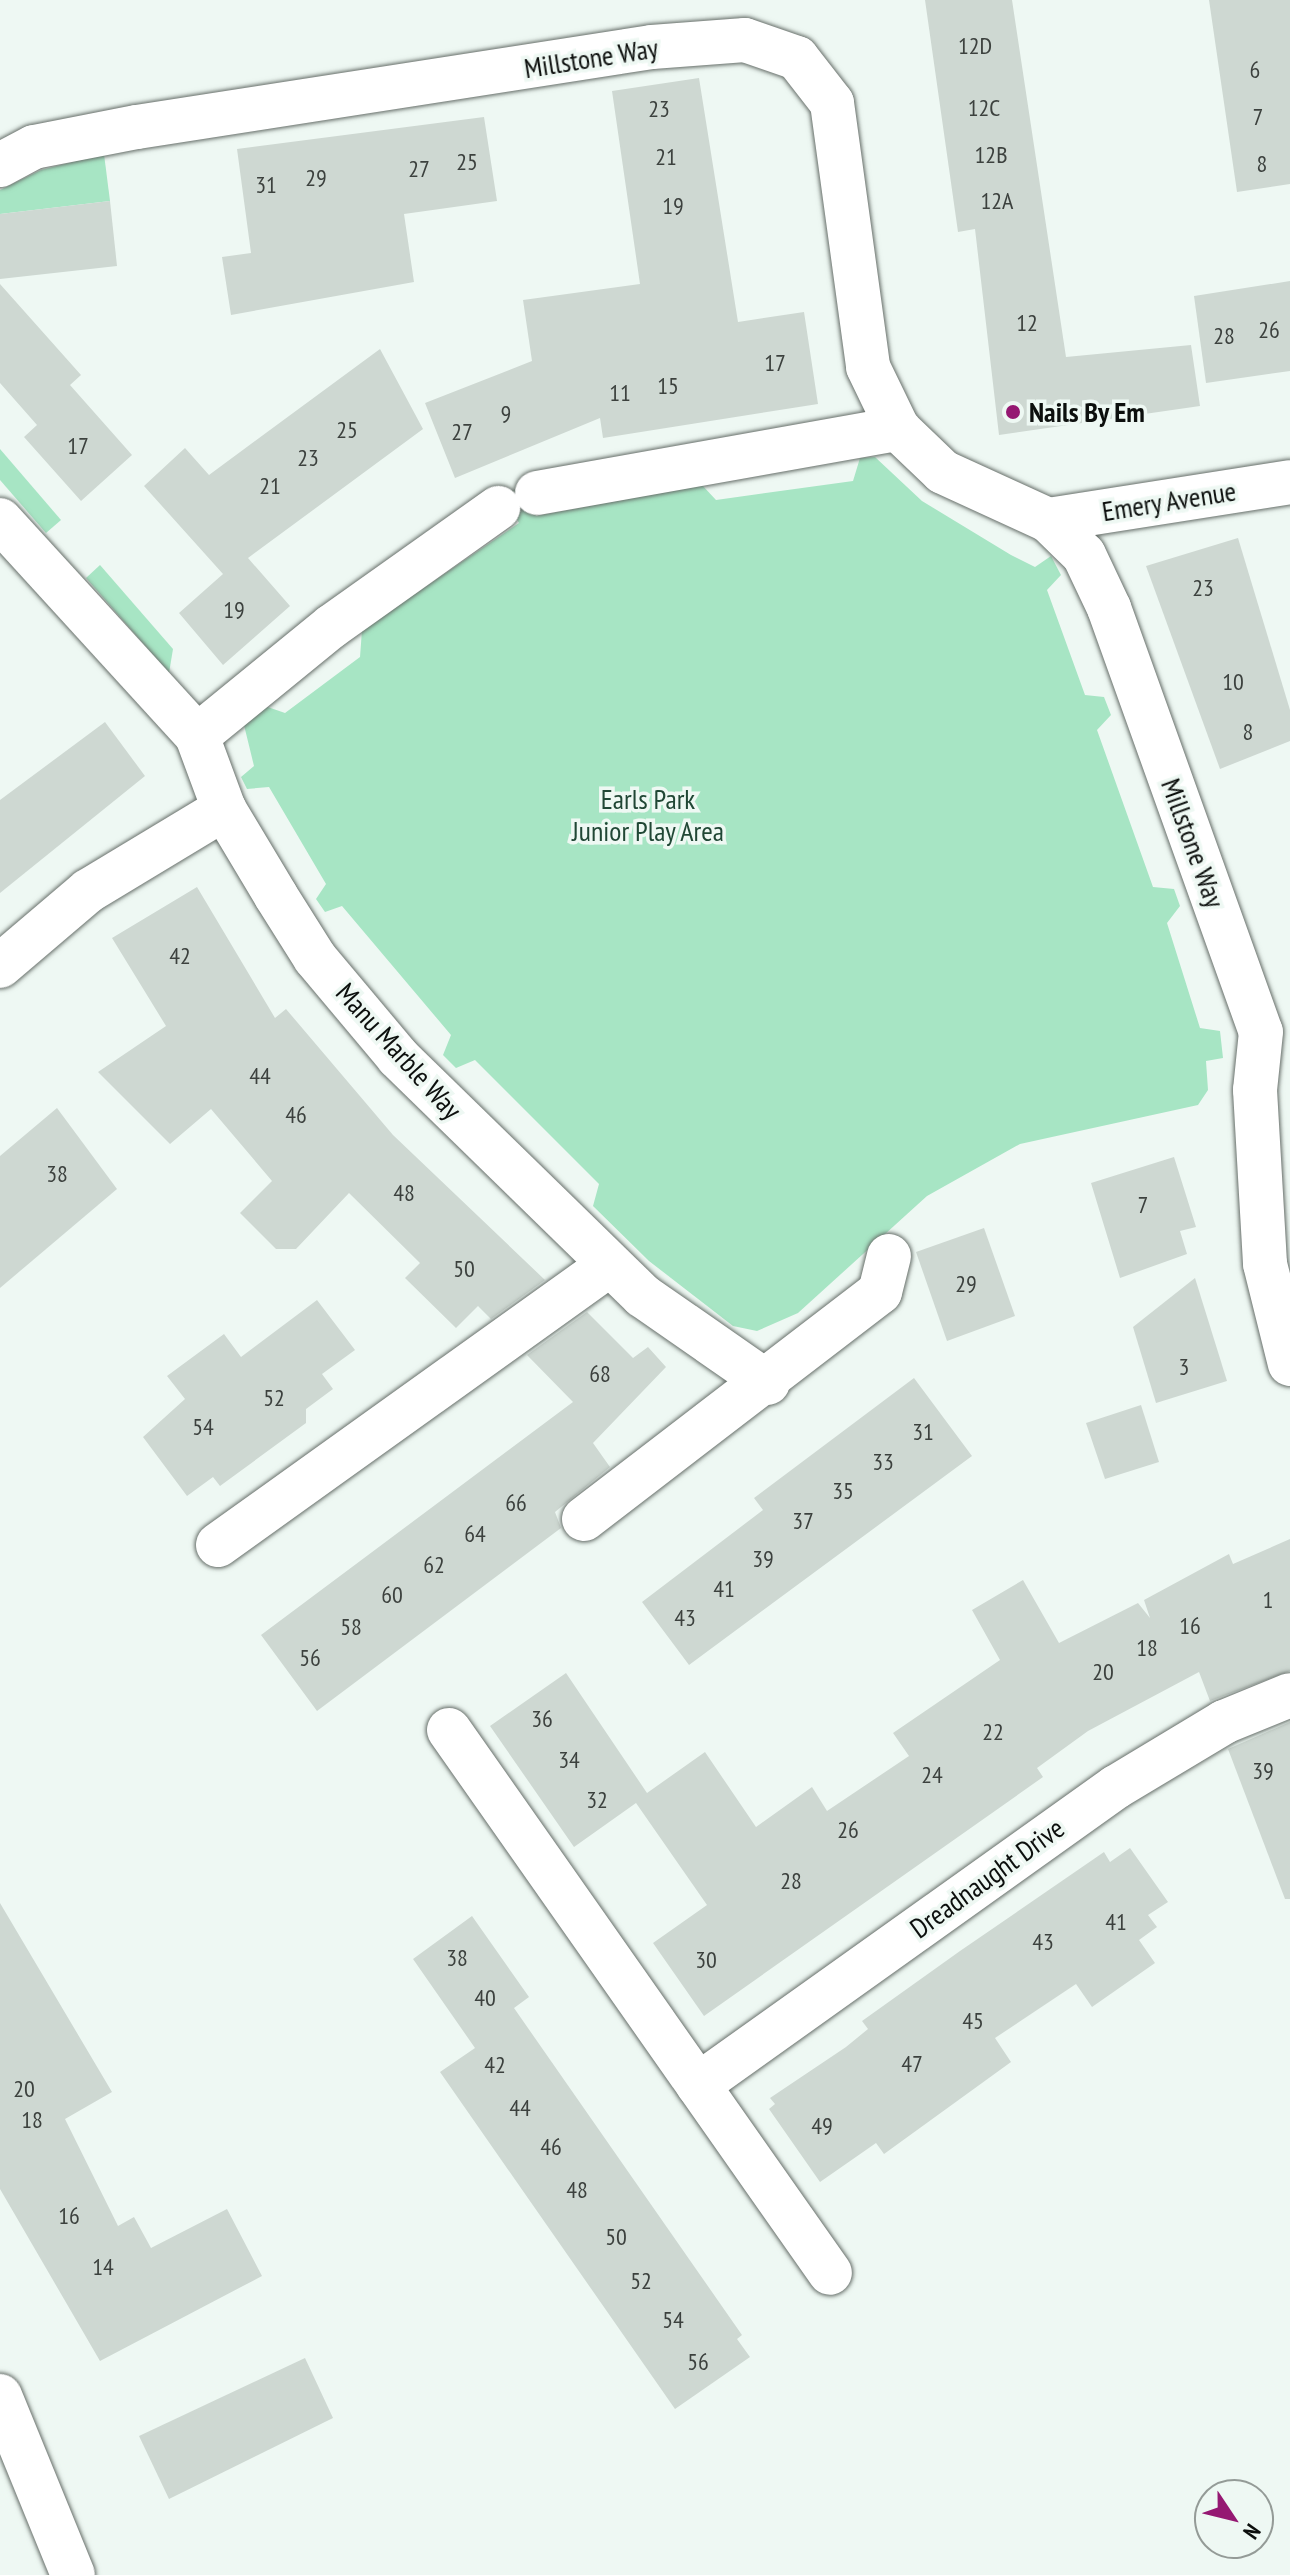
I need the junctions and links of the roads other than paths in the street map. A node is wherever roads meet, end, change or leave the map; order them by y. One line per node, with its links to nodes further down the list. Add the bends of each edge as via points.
1 (0, 165): 2 (street, Millstone Way, via 34,147 137,127 652,47 745,40 797,58 832,103 868,367)
2 (898, 429): 5 (street, Millstone Way, via 943,472); 6 (street, via 518,501 332,626)
3 (1290, 482): 5 (street, Emery Avenue)
4 (0, 520): 6 (street, Manu Marble Way)
5 (1048, 520): 9 (street, Millstone Way, via 1084,555 1109,608)
6 (197, 736): 7 (street, Manu Marble Way)
7 (224, 809): 8 (street, via 88,891); 11 (street, Manu Marble Way, via 315,958 398,1057)
8 (0, 966)
9 (1276, 1031): 12 (street, Millstone Way, via 1255,1090 1265,1264)
10 (889, 1256): 13 (street, via 880,1292)
11 (608, 1266): 13 (street, Manu Marble Way, via 669,1318); 15 (street)
12 (1290, 1364)
13 (768, 1383): 14 (street)
14 (584, 1519)
15 (218, 1545)
16 (1290, 1695): 18 (street, Dreadnaught Drive, via 1224,1722 1116,1787)
17 (449, 1730): 18 (street)
18 (698, 2085): 19 (street)
19 (830, 2273)
20 (0, 2396): 21 (street)
21 (73, 2575)

